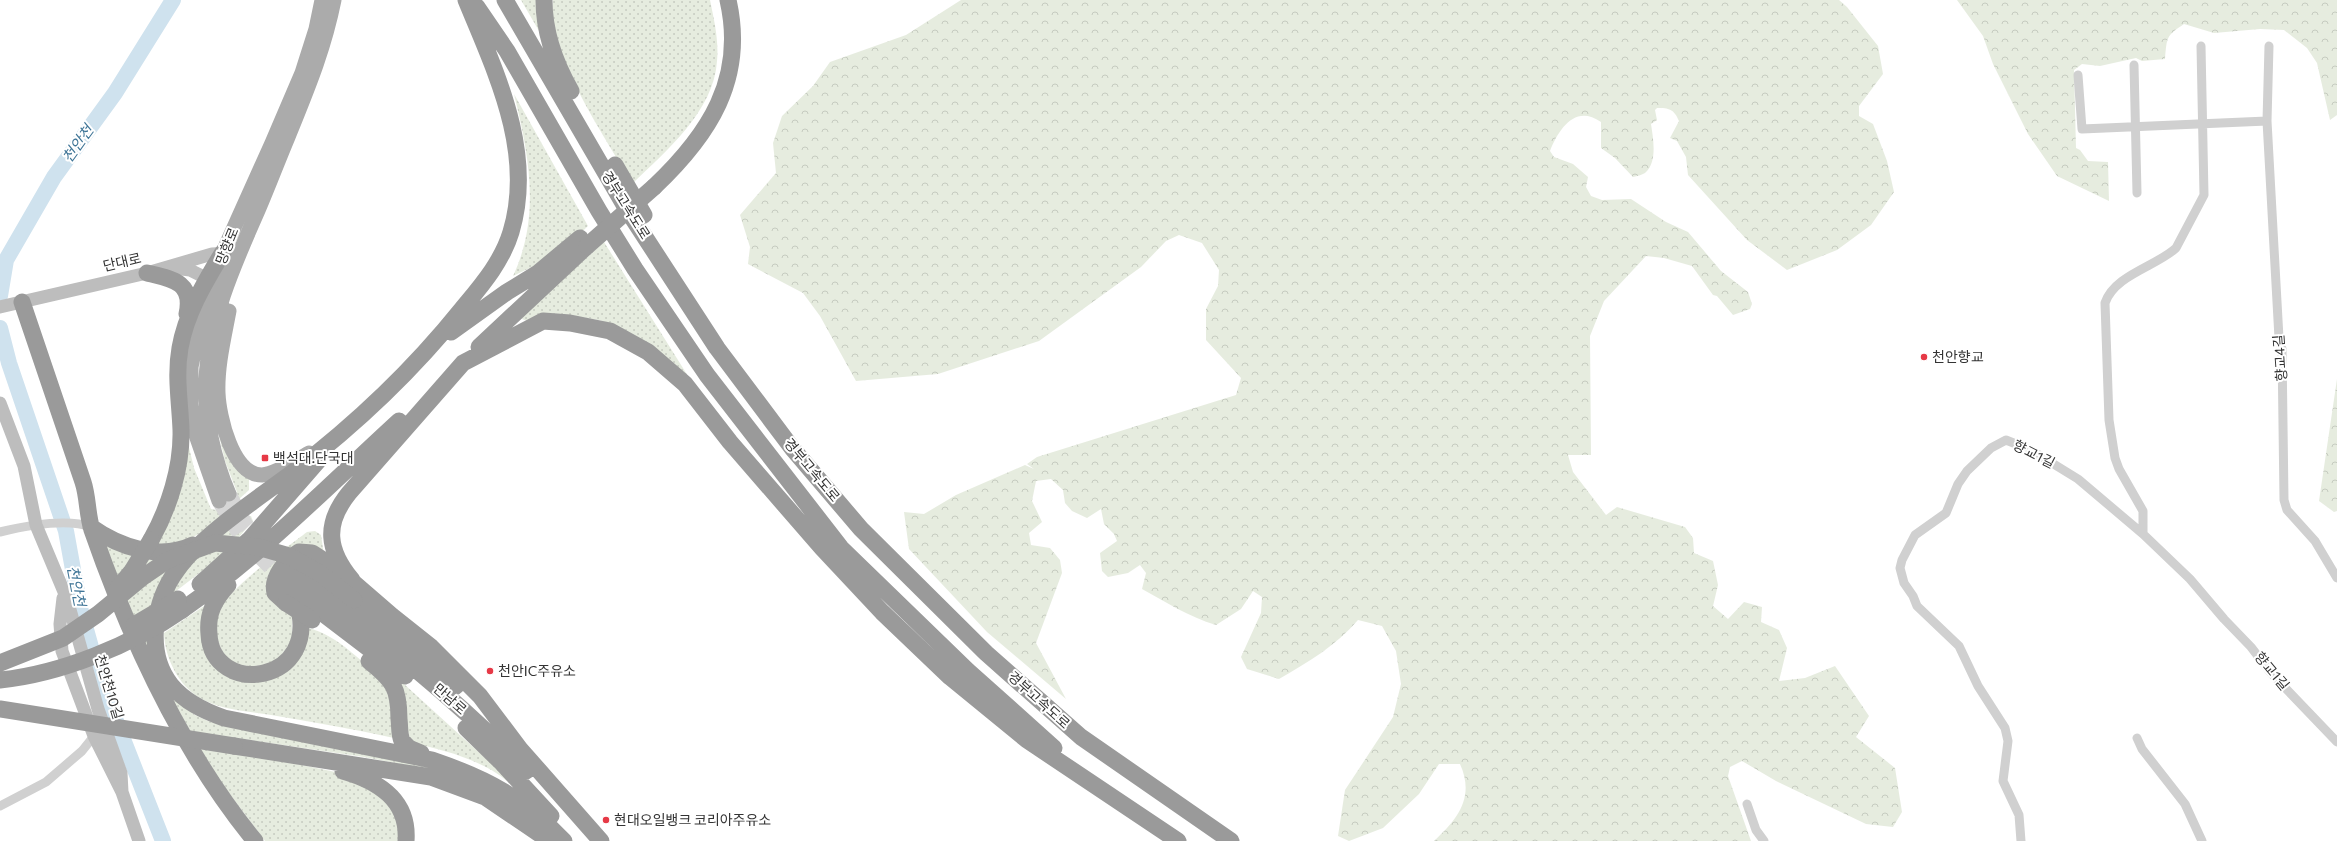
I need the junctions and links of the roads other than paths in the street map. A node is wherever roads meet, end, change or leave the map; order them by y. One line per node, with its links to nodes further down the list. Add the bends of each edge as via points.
1 (322, 0): 20 (main road, 망향로, via 302,73)
2 (334, 0): 18 (main road, 망향로, via 323,50)
3 (466, 0): 28 (highway, via 510,117 516,144 518,192 512,229 501,255 485,281)
4 (472, 0): 66 (highway, 경부고속도로, via 507,51 635,269 712,381 841,548 968,671 1066,758)
5 (505, 0): 29 (highway, 경부고속도로, via 626,208)
6 (544, 0): 29 (highway, via 549,37 560,71 655,234)
7 (718, 0): 16 (highway, via 722,22 722,47 720,71 713,95 701,118)
8 (728, 0): 16 (highway, via 732,21 732,60 722,97 713,117 692,149)
9 (2201, 46): 14 (street)
10 (2269, 46): 13 (street, 향교4길)
11 (2134, 65): 15 (street)
12 (2078, 75): 15 (street, via 2082,129)
13 (2267, 122): 14 (street); 42 (street, 향교4길, via 2279,338 2282,349 2284,500 2287,510 2315,542)
14 (2201, 123): 15 (street); 38 (street, via 2204,195 2190,225 2169,255 2136,272 2110,293 2105,303 2109,420 2115,458 2143,511)
15 (2136, 127): 17 (street)
16 (650, 184): 19 (highway)
17 (2137, 193)
18 (256, 215): 20 (main road, 망향로); 32 (main road, via 248,252 231,300 220,365 220,413 232,451 247,469 262,475 275,471)
19 (584, 241): 28 (highway); 30 (highway)
20 (230, 253): 21 (street, 단대로); 23 (highway); 26 (main road, 망향로); 26 (main road, 망향로, via 210,344 206,380 208,419 224,498 202,455 191,404 191,367)
21 (170, 267): 22 (street, 단대로); 23 (street, via 197,273)
22 (147, 273): 24 (street, 단대로); 27 (highway, via 176,281 187,291 189,300)
23 (206, 280): 26 (street, via 208,288); 27 (highway)
24 (18, 303): 25 (street, 단대로); 33 (highway, via 84,485)
25 (0, 307)
26 (203, 315)
27 (184, 328): 46 (highway, bridge, via 177,375 181,431 176,467 165,512 151,540 132,571 106,599 54,636)
28 (434, 344): 32 (highway)
29 (717, 348): 67 (highway, 경부고속도로, via 792,448 861,530 986,653 1080,736)
30 (463, 363): 40 (highway); 43 (highway, via 349,493 335,514 332,525 333,547 337,559); 66 (highway, via 543,321 570,323 610,331 648,352 684,384 730,442 827,553 882,612 950,677 1027,740)
31 (0, 403): 34 (street, 천안천10길, via 24,466)
32 (335, 440): 37 (highway); 45 (highway, via 250,539)
33 (87, 507): 35 (highway); 39 (highway)
34 (40, 525): 35 (street); 36 (street); 44 (street, 천안천10길)
35 (84, 526): 39 (highway); 59 (highway, via 147,667 207,773)
36 (0, 532)
37 (214, 533): 39 (highway, via 185,549 153,552 127,546); 54 (highway, via 176,570 165,592 156,620 159,660 164,674 179,694 207,712 224,718 432,760)
38 (2142, 534): 51 (street, 향교1길, via 2190,579 2251,646 2271,673); 69 (street, 향교1길, via 2078,479 2031,450 2006,440 1991,448 1966,471 1946,513 1915,535 1902,560 1901,576 1917,606 1959,646 1982,693 2005,728 2008,741 2003,781 2019,815)
39 (113, 539)
40 (259, 551): 41 (highway, via 213,604 208,621 209,640 215,654 226,666 239,673 264,675 279,668 296,651 302,622); 45 (highway, via 216,587)
41 (289, 577): 63 (highway, 만남로, via 321,612 390,664 456,719 502,763); 64 (highway, 만남로, via 366,628 448,697 497,742)
42 (2337, 578)
43 (352, 580): 53 (highway, via 431,647 480,696); 54 (highway, bridge, via 312,553 299,552 282,568 275,581 275,593 385,674 399,698 400,736 404,745)
44 (63, 592): 49 (street, 천안천10길, via 60,630 62,651); 55 (street, 천안천10길, via 98,709 121,773)
45 (180, 605): 46 (highway, bridge, via 64,655 33,663); 47 (highway, bridge, via 165,622 135,637 39,674)
46 (3, 663): 53 (highway, bridge, via 52,644 75,631 168,560 215,543 258,547 289,556 317,572 354,600 467,696)
47 (0, 680)
48 (0, 709): 52 (highway, bridge)
49 (94, 736): 55 (street, 천안천10길); 56 (street, via 82,751 46,782)
50 (2137, 738): 70 (street, via 2185,804)
51 (2337, 742)
52 (234, 746): 60 (highway, via 371,780 392,797 403,814); 61 (highway, via 432,777 485,797)
53 (520, 749): 65 (highway)
54 (462, 771): 62 (highway, via 488,781 514,798 537,815)
55 (122, 792): 58 (street, 천안천10길)
56 (0, 804)
57 (1747, 804): 68 (street, via 1756,830)
58 (139, 841)
59 (255, 841)
60 (406, 841)
61 (550, 841)
62 (564, 841)
63 (571, 841)
64 (595, 841)
65 (601, 841)
66 (1179, 841)
67 (1231, 841)
68 (1764, 841)
69 (2022, 841)
70 (2202, 841)

